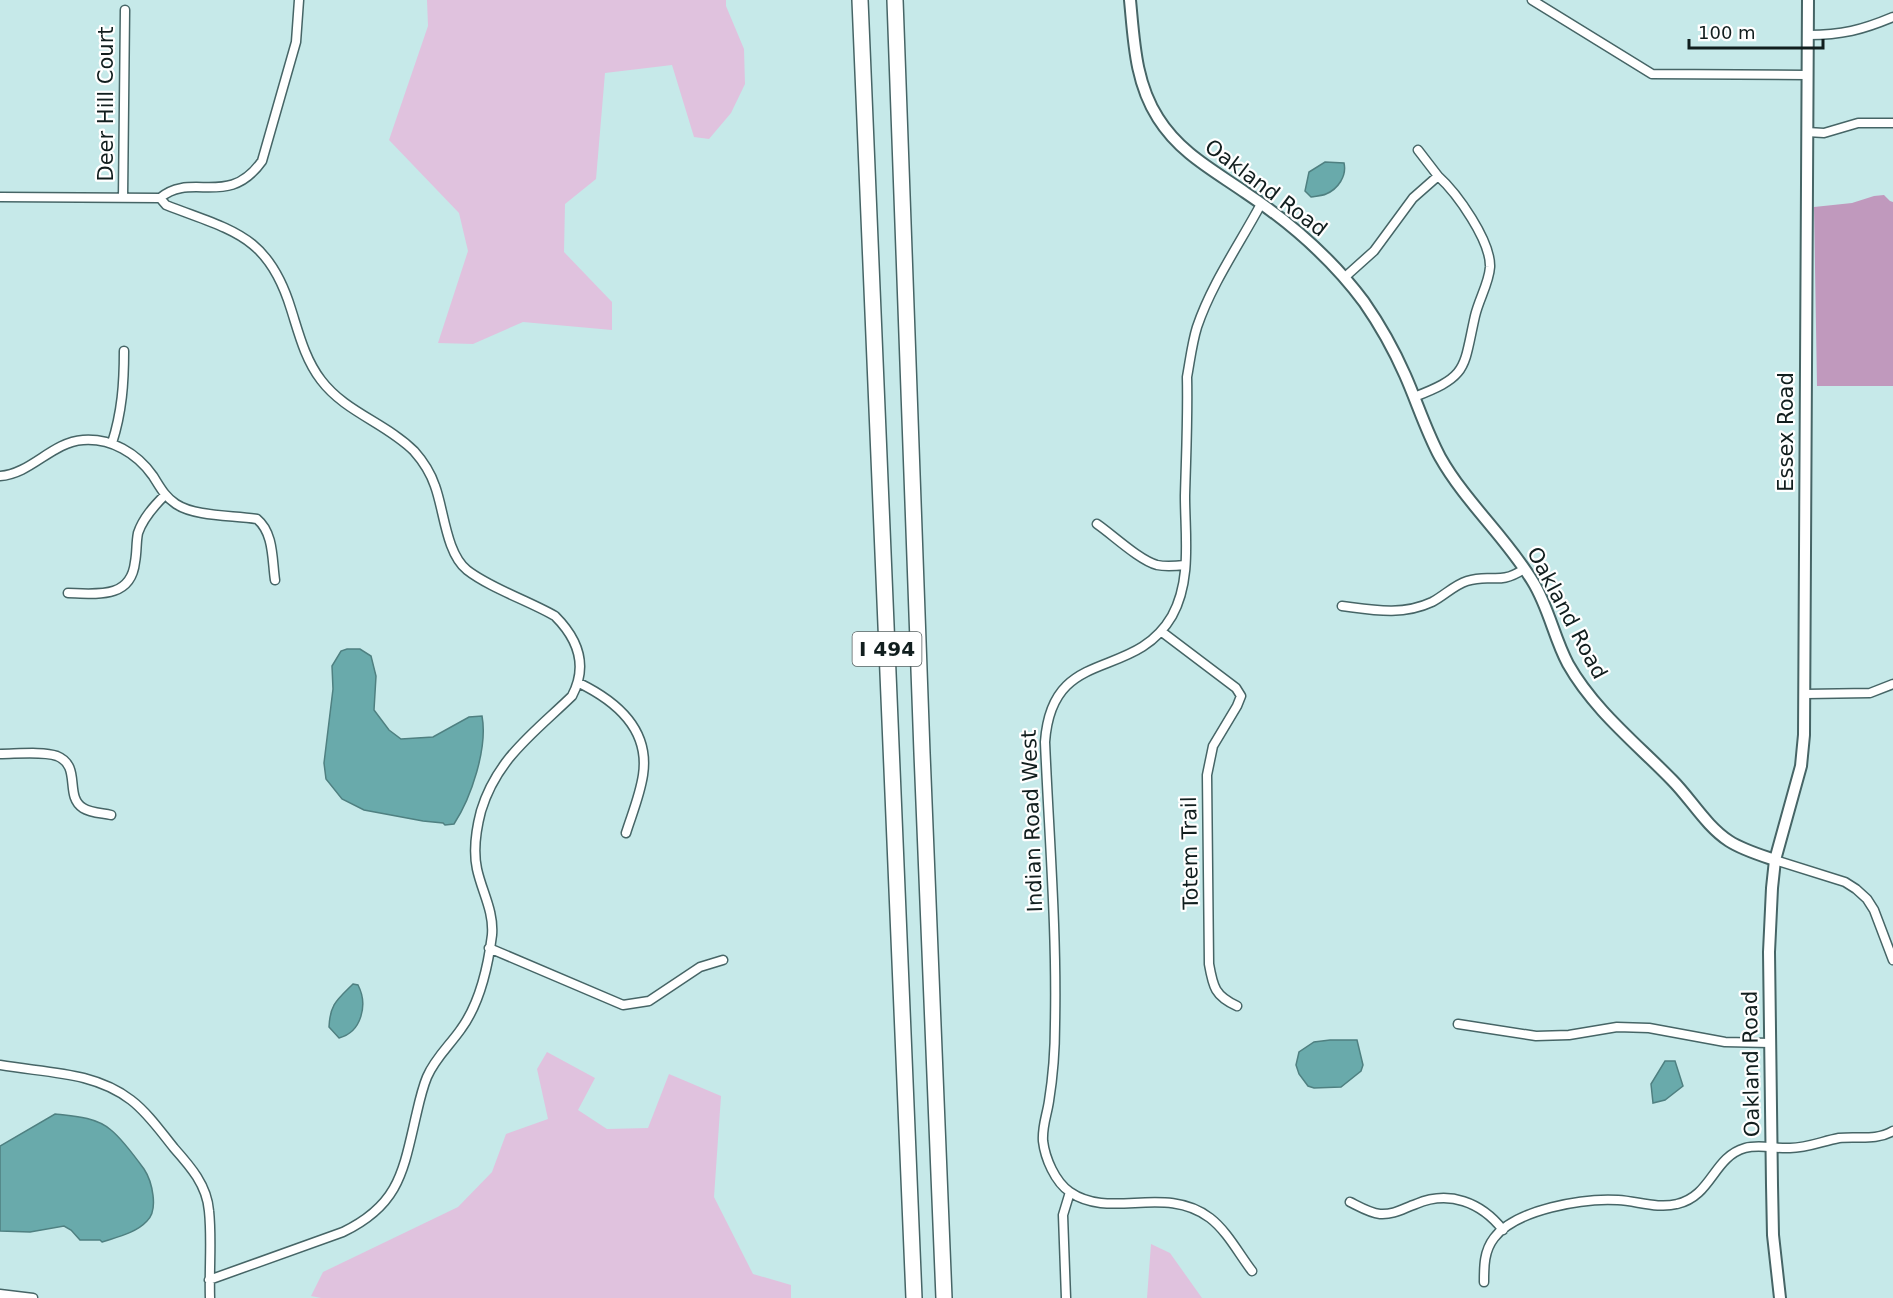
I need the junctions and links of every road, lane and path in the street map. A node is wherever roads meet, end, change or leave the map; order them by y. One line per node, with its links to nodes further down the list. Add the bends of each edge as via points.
1 (299, 0): 19 (street, via 296,42 267,148 258,167 244,181 231,186 167,191)
2 (853, 0): 11 (highway)
3 (860, 0): 11 (highway, I 494)
4 (895, 0): 60 (highway, I 494)
5 (1130, 0): 20 (street, Oakland Road, via 1139,74 1156,115 1194,159)
6 (1532, 0): 12 (street, via 1652,74)
7 (1808, 0): 10 (street, Essex Road)
8 (125, 10): 18 (street, Deer Hill Court)
9 (1893, 17): 10 (street, via 1860,31)
10 (1808, 34): 12 (street, Essex Road)
11 (861, 41): 59 (highway, I 494)
12 (1807, 75): 14 (street, Essex Road)
13 (1893, 123): 14 (street, via 1858,123 1824,133)
14 (1807, 132): 36 (street, Essex Road)
15 (1418, 150): 16 (street)
16 (1438, 176): 21 (street, via 1413,198 1374,251); 23 (street, via 1464,204 1486,247 1490,267 1465,362 1447,383)
17 (0, 197): 18 (street)
18 (123, 198): 19 (street)
19 (160, 198): 34 (street, via 166,205 242,236 269,260 286,291 309,363 320,380 333,395 402,440 415,453 435,485 456,556 466,569 555,616 567,628 580,658)
20 (1261, 204): 21 (street, Oakland Road, via 1299,232); 28 (street, Indian Road West, via 1219,276 1197,328 1186,377)
21 (1345, 277): 23 (street, Oakland Road, via 1373,314)
22 (124, 351): 24 (street, via 122,404)
23 (1414, 397): 29 (street, Oakland Road, via 1426,430 1452,478)
24 (112, 443): 25 (street, via 72,442); 26 (street, via 142,463)
25 (0, 476)
26 (165, 495): 30 (street, via 188,509 257,519 270,541); 31 (street, via 139,531 133,574 127,583 109,593)
27 (1097, 524): 28 (street, via 1144,560 1162,566)
28 (1185, 565): 33 (street, Indian Road West, via 1180,600)
29 (1524, 569): 32 (street, via 1507,579 1468,580 1434,601 1399,612); 40 (street, Oakland Road, via 1569,664 1595,703 1716,830 1729,841)
30 (274, 580)
31 (68, 593)
32 (1342, 606)
33 (1162, 632): 44 (street, Totem Trail, via 1236,688 1241,696 1213,746 1207,775 1209,964 1216,990 1224,1000); 50 (street, Indian Road West, via 1137,651 1077,676 1058,696 1046,721 1055,1026 1043,1139 1051,1168)
34 (579, 683): 39 (street, via 620,708 641,745 643,773); 41 (street, via 572,696 510,755 481,810 475,855 489,903)
35 (1893, 684): 36 (street, via 1870,693)
36 (1806, 694): 40 (street, Essex Road, via 1802,766)
37 (0, 754): 38 (street, via 59,757 72,770 76,801 83,808)
38 (111, 815)
39 (626, 833)
40 (1776, 860): 43 (street, via 1856,889 1874,910); 46 (street, Oakland Road, via 1769,951)
41 (489, 948): 42 (street, via 623,1005 649,1001 700,967); 54 (street, via 472,1011 427,1078 406,1161 390,1197 361,1224)
42 (723, 960)
43 (1893, 960)
44 (1237, 1006)
45 (1458, 1024): 46 (street, via 1536,1036 1617,1027 1649,1028 1725,1042)
46 (1770, 1043): 49 (street, Oakland Road)
47 (0, 1065): 54 (street, via 95,1080 133,1101 199,1179 209,1210)
48 (1893, 1131): 49 (street, via 1876,1138)
49 (1771, 1147): 52 (street, via 1745,1148 1727,1158 1699,1194 1687,1202 1660,1205 1591,1200 1531,1214); 62 (street, Oakland Road, via 1773,1235)
50 (1070, 1192): 53 (street, via 1101,1203 1169,1201 1196,1209 1217,1225); 61 (street, via 1063,1215)
51 (1350, 1202): 52 (street, via 1370,1212 1389,1214 1430,1198 1460,1199 1488,1213)
52 (1503, 1230): 55 (street, via 1485,1257)
53 (1252, 1271)
54 (209, 1280): 58 (street)
55 (1485, 1282)
56 (0, 1294): 57 (street)
57 (33, 1298)
58 (210, 1298)
59 (914, 1298)
60 (944, 1298)
61 (1066, 1298)
62 (1780, 1298)

